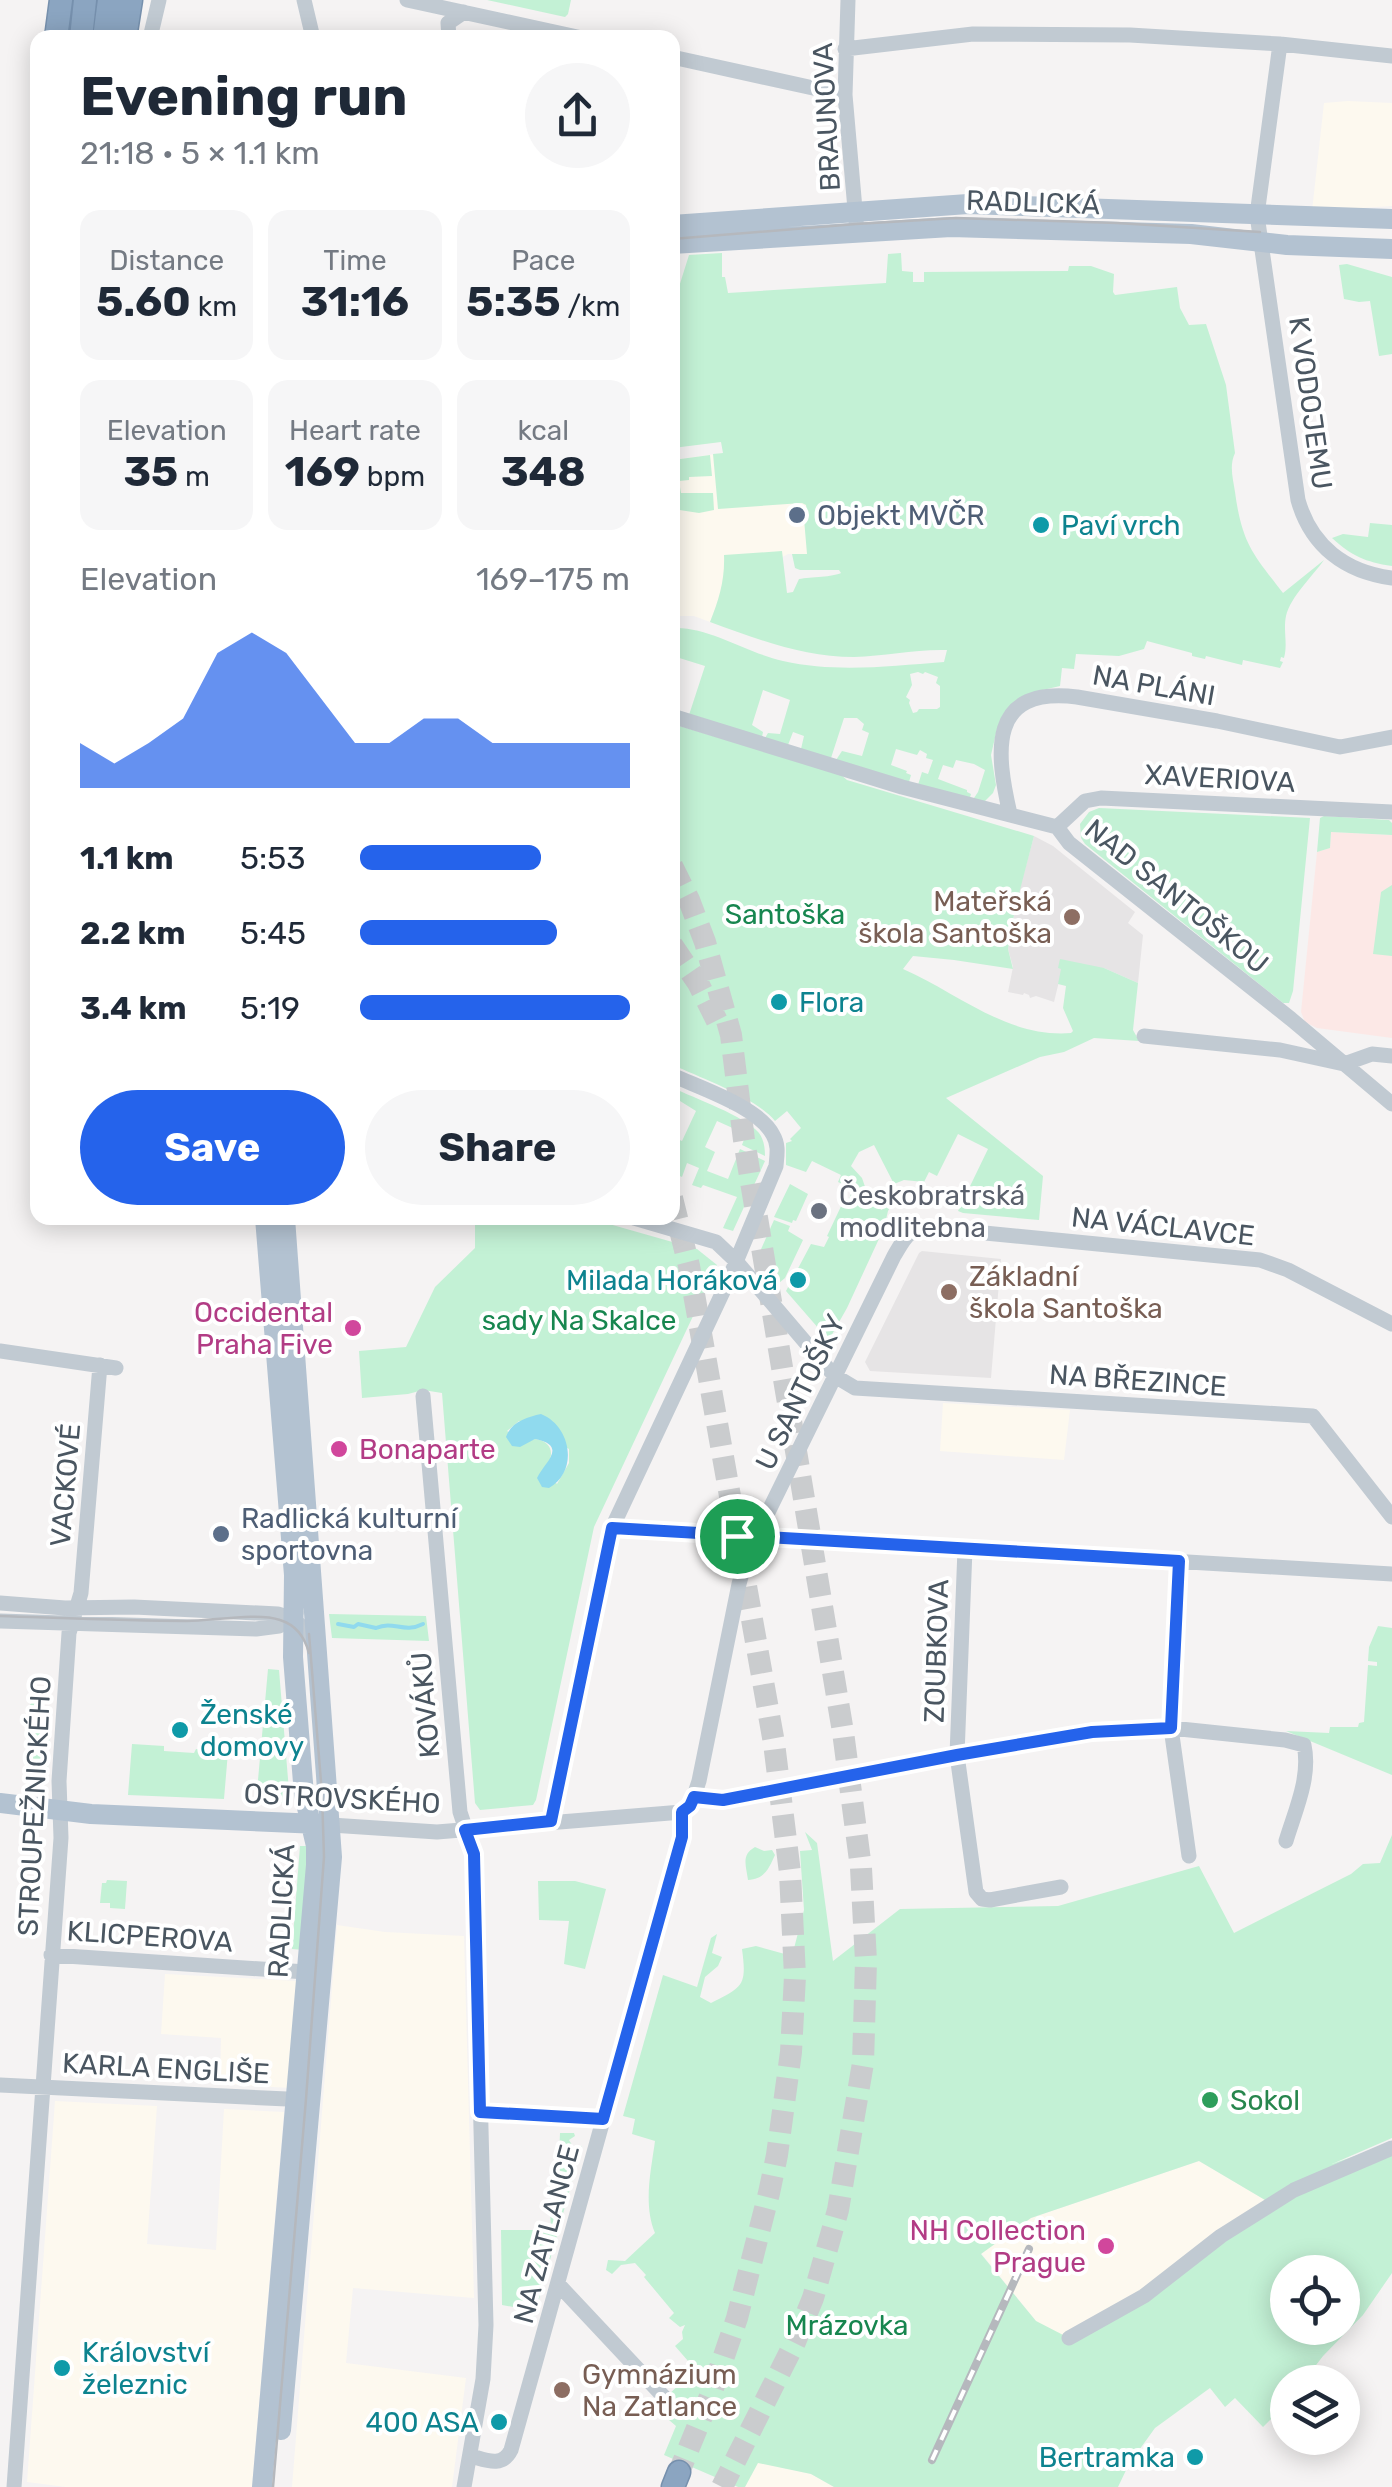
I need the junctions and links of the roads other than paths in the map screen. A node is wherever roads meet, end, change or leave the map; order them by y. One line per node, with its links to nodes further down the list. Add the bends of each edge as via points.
1 (61, 0): 10 (highway)
2 (85, 0): 11 (highway)
3 (109, 0): 12 (highway)
4 (130, 0): 13 (highway)
5 (159, 0): 14 (street)
6 (304, 0): 15 (street)
7 (407, 0): 9 (street)
8 (848, 0): 19 (street, BRAUNOVA)
9 (465, 6): 16 (street); 17 (street)
10 (57, 30)
11 (82, 30)
12 (105, 30)
13 (126, 30)
14 (152, 30)
15 (311, 30)
16 (448, 30)
17 (553, 30)
18 (1280, 44): 19 (street, via 973,34); 20 (street); 24 (street, K VODOJEMU)
19 (845, 49): 22 (street, BRAUNOVA)
20 (1392, 56)
21 (680, 59): 22 (street)
22 (845, 95): 23 (street, BRAUNOVA)
23 (855, 210): 24 (main road, RADLICKÁ, via 968,204); 26 (main road, RADLICKÁ); 27 (street, BRAUNOVA)
24 (1258, 215): 25 (main road, RADLICKÁ); 28 (street, K VODOJEMU)
25 (1392, 219)
26 (680, 223)
27 (857, 232): 28 (main road, RADLICKÁ, via 951,227); 29 (main road, RADLICKÁ)
28 (1262, 242): 30 (main road, RADLICKÁ); 31 (street, K VODOJEMU, via 1304,519 1332,556 1358,571)
29 (680, 244)
30 (1392, 249)
31 (1392, 578)
32 (680, 718): 35 (street, NAD SANTOŠKOU)
33 (1392, 737): 35 (street, NA PLÁNI, via 1340,747 1044,696 1014,713 1002,737 1000,772)
34 (1392, 812): 36 (street, XAVERIOVA, via 1101,798 1086,801)
35 (1010, 814): 36 (street, NAD SANTOŠKOU)
36 (1056, 828): 39 (street, NAD SANTOŠKOU)
37 (1144, 1036): 39 (street)
38 (1392, 1056): 39 (street, via 1372,1054)
39 (1344, 1064): 41 (street, NAD SANTOŠKOU)
40 (680, 1079): 46 (street, via 761,1119 774,1135 776,1166)
41 (1392, 1104)
42 (266, 1225): 57 (main road, RADLICKÁ)
43 (285, 1225): 57 (main road, RADLICKÁ)
44 (658, 1225): 46 (street, via 716,1242)
45 (914, 1229): 47 (street, NA VÁCLAVCE, via 1260,1260); 49 (street, U SANTOŠKY)
46 (736, 1261): 49 (street); 52 (street)
47 (1392, 1324)
48 (0, 1351): 59 (street, VACKOVÉ, via 108,1366)
49 (835, 1376): 51 (street, NA BŘEZINCE, via 862,1390 1312,1416); 53 (street, U SANTOŠKY)
50 (424, 1396): 74 (street, KOVÁKŮ)
51 (1392, 1517)
52 (612, 1528): 53 (street); 72 (street)
53 (755, 1536): 54 (street); 68 (street, U SANTOŠKY, via 738,1584)
54 (965, 1549): 55 (street); 67 (street, ZOUBKOVA)
55 (1179, 1561): 56 (street); 66 (street)
56 (1392, 1574)
57 (302, 1576): 60 (main road, RADLICKÁ); 61 (street); 64 (main road, RADLICKÁ)
58 (0, 1603): 59 (street)
59 (76, 1608): 61 (street, via 134,1606); 63 (street, STROUPEŽNICKÉHO)
60 (292, 1617): 61 (street); 64 (street); 65 (main road, RADLICKÁ)
61 (257, 1620): 63 (street); 65 (street)
62 (0, 1622): 63 (street)
63 (71, 1624): 70 (street, STROUPEŽNICKÉHO)
64 (316, 1648): 73 (main road, RADLICKÁ, via 326,1794)
65 (293, 1657): 73 (main road, RADLICKÁ, via 304,1795)
66 (1171, 1728): 67 (street, via 1092,1732); 75 (street, via 1304,1746 1303,1782); 76 (street)
67 (957, 1755): 68 (street, via 723,1800); 77 (street, ZOUBKOVA, via 978,1896 992,1900)
68 (694, 1797): 71 (street, U SANTOŠKY)
69 (0, 1803): 70 (main road, OSTROVSKÉHO)
70 (60, 1811): 73 (main road, OSTROVSKÉHO); 78 (street, STROUPEŽNICKÉHO)
71 (682, 1812): 72 (street, OSTROVSKÉHO); 84 (street, NA ZATLANCE, via 682,1837)
72 (551, 1821): 74 (street, OSTROVSKÉHO)
73 (320, 1825): 74 (street, OSTROVSKÉHO); 79 (main road, RADLICKÁ); 93 (main road, RADLICKÁ, via 332,1858)
74 (465, 1830): 83 (street, KOVÁKŮ, via 474,1854)
75 (1286, 1841)
76 (1189, 1856)
77 (1062, 1887)
78 (51, 1955): 79 (street, KLICPEROVA); 81 (street, STROUPEŽNICKÉHO)
79 (306, 1972): 92 (main road, RADLICKÁ)
80 (0, 2084): 81 (street, KARLA ENGLIŠE)
81 (42, 2086): 82 (street, KARLA ENGLIŠE); 90 (street, STROUPEŽNICKÉHO)
82 (287, 2099)
83 (480, 2112): 84 (street); 89 (street, KOVÁKŮ, via 486,2326)
84 (603, 2119): 86 (street, NA ZATLANCE)
85 (1392, 2148): 87 (street, via 1294,2190 1144,2296)
86 (558, 2284): 88 (street); 89 (street, NA ZATLANCE, via 509,2455 499,2462)
87 (1070, 2338)
88 (664, 2397)
89 (470, 2456): 94 (street, KOVÁKŮ)
90 (14, 2486): 91 (street)
91 (32, 2487)
92 (262, 2487)
93 (276, 2487)
94 (464, 2487)

